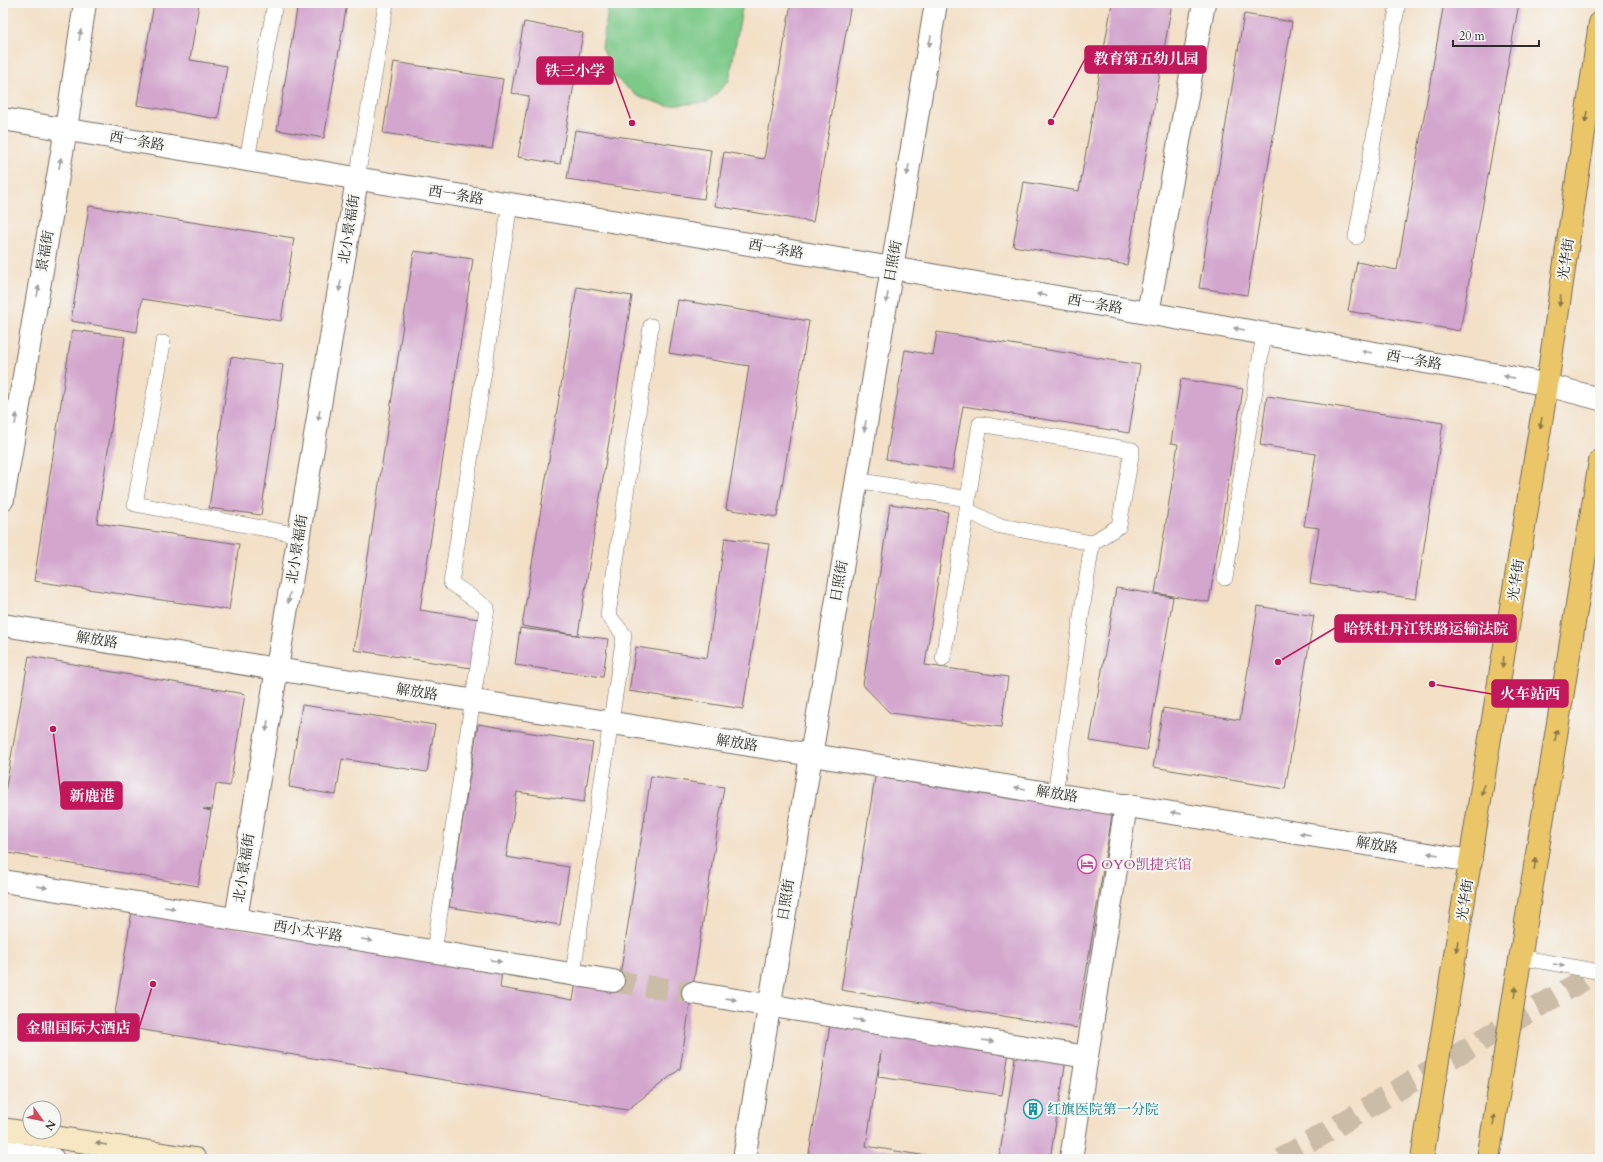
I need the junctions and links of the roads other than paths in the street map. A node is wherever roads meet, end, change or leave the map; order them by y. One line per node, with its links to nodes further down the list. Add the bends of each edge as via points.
1 (85, 3): 9 (street, 景福街, one-way to 1)
2 (274, 3): 10 (lane)
3 (386, 3): 11 (lane)
4 (936, 3): 14 (street, 日照街, one-way to 14)
5 (1204, 3): 15 (street)
6 (1398, 3): 13 (lane)
7 (1600, 23): 19 (highway, 光华街, one-way to 19)
8 (3, 119): 9 (street, 西一条路)
9 (66, 129): 10 (street, 西一条路); 23 (street, 景福街, one-way to 9)
10 (247, 160): 11 (street, 西一条路)
11 (357, 179): 12 (street, 西一条路); 25 (street, 北小景福街, one-way to 25)
12 (510, 204): 14 (street, 西一条路); 31 (lane, via 451,583 487,608)
13 (1356, 237)
14 (892, 268): 15 (street, 西一条路, one-way to 14); 22 (street, 日照街, one-way to 22)
15 (1148, 313): 17 (street, 西一条路, one-way to 15)
16 (651, 326): 32 (lane, via 608,615 624,635)
17 (1264, 334): 19 (street, 西一条路, one-way to 17); 27 (lane)
18 (163, 343): 25 (lane, via 135,504)
19 (1547, 385): 20 (street, 西一条路); 36 (highway, 光华街, one-way to 36)
20 (1600, 399)
21 (1600, 461): 40 (highway, one-way to 21)
22 (856, 480): 24 (lane); 33 (street, 日照街)
23 (3, 499)
24 (968, 504): 26 (lane, via 996,525); 26 (lane, via 980,424 1132,450 1119,526); 29 (lane)
25 (299, 535): 30 (street, 北小景福街, one-way to 30)
26 (1092, 543): 34 (lane)
27 (1225, 578)
28 (3, 625): 30 (street, 解放路)
29 (943, 658)
30 (277, 669): 31 (street, 解放路); 38 (street, 北小景福街, one-way to 38)
31 (473, 701): 32 (street, 解放路); 39 (lane)
32 (612, 723): 33 (street, 解放路); 42 (lane)
33 (810, 754): 34 (street, 解放路, one-way to 33); 45 (street, 日照街)
34 (1055, 794): 35 (street, 解放路)
35 (1126, 805): 36 (street, 解放路, one-way to 35); 46 (street)
36 (1472, 861): 53 (highway, 光华街, one-way to 53)
37 (3, 881): 38 (street, 西小太平路, one-way to 38)
38 (236, 919): 39 (street, 西小太平路, one-way to 39)
39 (434, 951): 42 (street, 西小太平路, one-way to 42)
40 (1520, 957): 41 (lane, one-way to 41); 54 (highway, one-way to 40)
41 (1600, 972)
42 (573, 973): 43 (street, 西小太平路)
43 (613, 981)
44 (692, 993): 45 (street, one-way to 45)
45 (768, 1005): 46 (street, one-way to 46); 51 (street, 日照街)
46 (1087, 1057): 52 (street)
47 (3, 1129): 50 (main road, one-way to 47)
48 (3, 1146): 49 (street, via 21,1154)
49 (52, 1159)
50 (195, 1159)
51 (744, 1159)
52 (1071, 1159)
53 (1422, 1159)
54 (1488, 1159)

